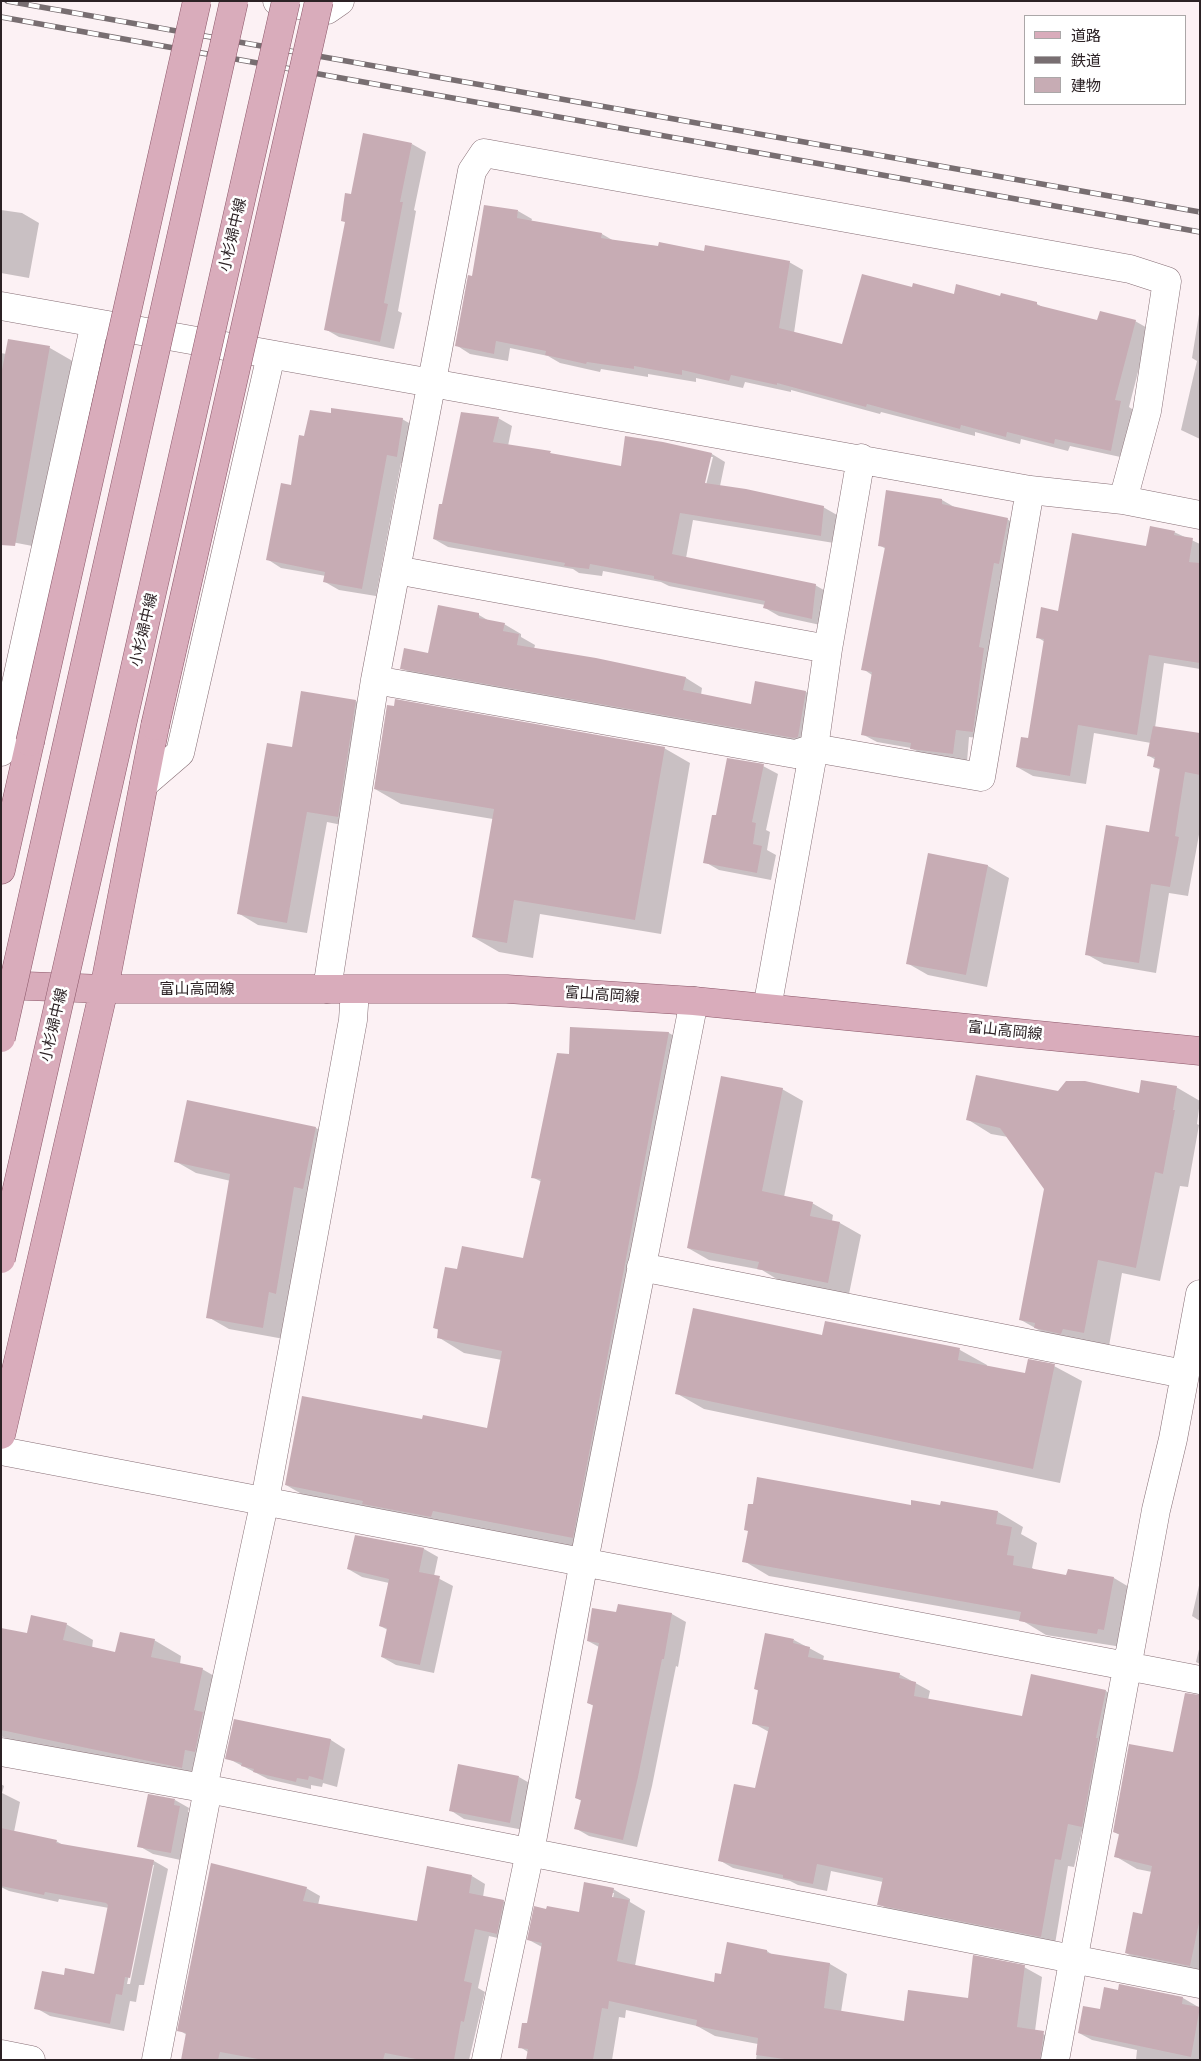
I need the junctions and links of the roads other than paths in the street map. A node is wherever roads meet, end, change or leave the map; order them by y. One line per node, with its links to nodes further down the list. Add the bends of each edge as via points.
1 (197, 1): 21 (main road, bridge, via 30,742)
2 (234, 1): 29 (main road, bridge)
3 (277, 1): 6 (street, via 327,10)
4 (286, 1): 31 (main road, 小杉婦中線, bridge)
5 (318, 1): 20 (main road, bridge)
6 (340, 1)
7 (1, 306): 8 (street)
8 (95, 323): 9 (street); 19 (street)
9 (271, 355): 10 (street); 20 (street, via 180,753)
10 (432, 383): 11 (street); 13 (street, via 472,171 484,153 1130,269 1166,281 1147,411); 15 (street)
11 (861, 458): 12 (street); 16 (street)
12 (1030, 490): 13 (street); 18 (street, via 981,777)
13 (1123, 500): 14 (street)
14 (1200, 515)
15 (396, 570): 16 (street); 17 (street)
16 (828, 649): 18 (street)
17 (375, 680): 18 (street, via 794,754); 24 (street)
18 (814, 748): 28 (street)
19 (1, 752)
20 (144, 784): 25 (main road)
21 (6, 820): 22 (main road)
22 (1, 870)
23 (1, 985): 25 (main road, 富山高岡線)
24 (327, 988): 25 (main road, 富山高岡線); 26 (main road, 富山高岡線)
25 (104, 989): 35 (main road)
26 (355, 990): 27 (main road, 富山高岡線, via 506,989); 37 (street, via 353,1020)
27 (694, 1001): 28 (main road, 富山高岡線); 32 (street)
28 (766, 1008): 30 (main road, 富山高岡線)
29 (1, 1038)
30 (1200, 1051)
31 (1, 1259)
32 (641, 1267): 34 (street); 38 (street)
33 (1200, 1294): 34 (street)
34 (1184, 1374): 39 (street)
35 (1, 1434)
36 (1, 1451): 37 (street)
37 (264, 1500): 38 (street); 42 (street)
38 (584, 1561): 39 (street); 43 (street)
39 (1128, 1665): 40 (street); 44 (street)
40 (1200, 1680)
41 (1, 1752): 42 (street)
42 (205, 1788): 43 (street); 48 (street)
43 (530, 1852): 44 (street); 49 (street)
44 (1073, 1960): 45 (street); 50 (street)
45 (1200, 1984)
46 (1, 2054): 47 (street)
47 (31, 2060)
48 (156, 2060)
49 (486, 2060)
50 (1055, 2060)

